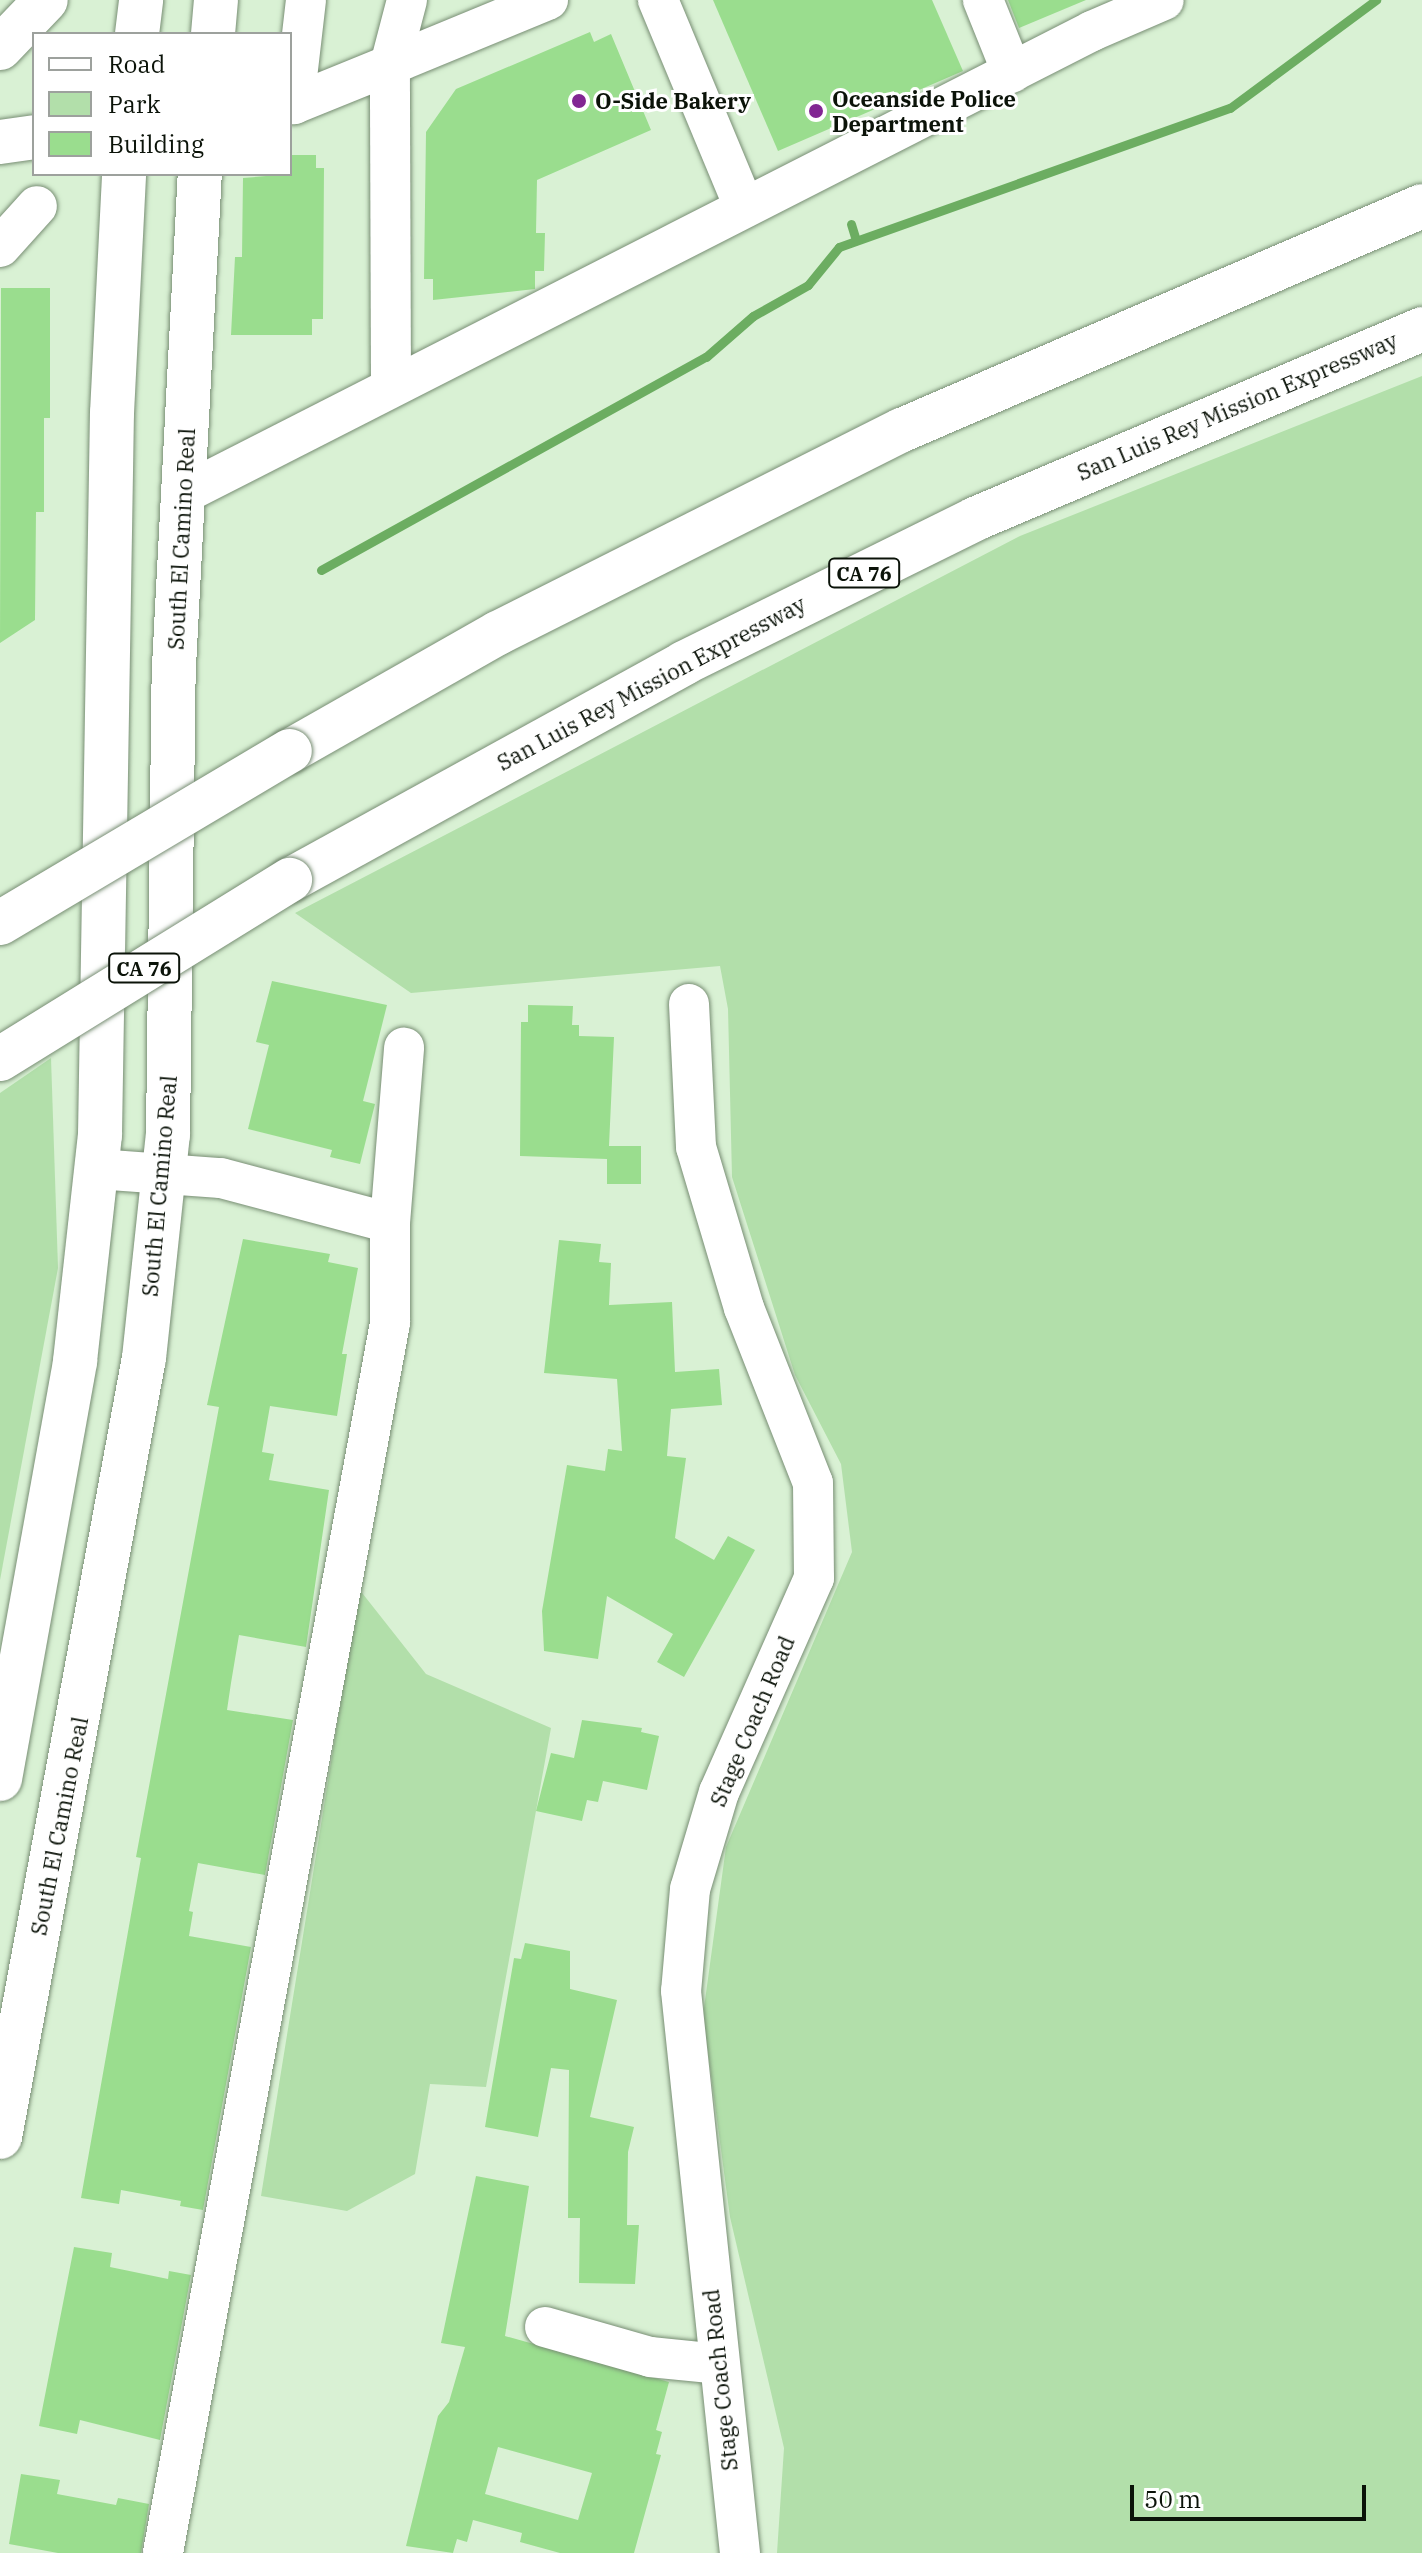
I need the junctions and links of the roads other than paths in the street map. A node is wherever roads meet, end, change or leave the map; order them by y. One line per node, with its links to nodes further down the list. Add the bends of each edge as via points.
1 (46, 0): 13 (main road)
2 (141, 0): 11 (main road)
3 (216, 0): 12 (main road)
4 (306, 0): 14 (street, via 294,104)
5 (407, 0): 14 (street)
6 (548, 0): 14 (street)
7 (658, 0): 23 (street)
8 (983, 0): 15 (street)
9 (1164, 0): 10 (street)
10 (1085, 16): 15 (street)
11 (137, 32)
12 (213, 32)
13 (0, 48)
14 (390, 65): 27 (street)
15 (1012, 72): 23 (street)
16 (32, 137): 17 (main road)
17 (0, 142)
18 (95, 176): 24 (main road)
19 (124, 176): 24 (main road)
20 (200, 176): 28 (main road, South El Camino Real)
21 (37, 206): 25 (street)
22 (1422, 206): 29 (main road, bridge, via 902,430 498,633)
23 (744, 207): 27 (street)
24 (121, 241): 33 (main road, via 112,428)
25 (0, 247)
26 (1422, 329): 32 (main road, San Luis Rey Mission Expressway / CA 76, bridge, via 962,525 684,663 290,880)
27 (391, 386): 28 (street)
28 (185, 493): 34 (main road, South El Camino Real, via 174,666)
29 (0, 923)
30 (689, 1004): 39 (street, Stage Coach Road, via 696,1147 744,1308 813,1483 814,1578 719,1792 690,1889 681,1991)
31 (404, 1048): 35 (street)
32 (0, 1059)
33 (97, 1169): 34 (street); 36 (main road, via 75,1361)
34 (164, 1171): 35 (street, via 221,1178); 37 (main road, South El Camino Real, via 144,1358)
35 (390, 1223): 40 (street, via 390,1323)
36 (0, 1779)
37 (0, 2137)
38 (545, 2327): 39 (street, via 650,2357)
39 (719, 2364): 41 (street, Stage Coach Road)
40 (163, 2553)
41 (740, 2553)

